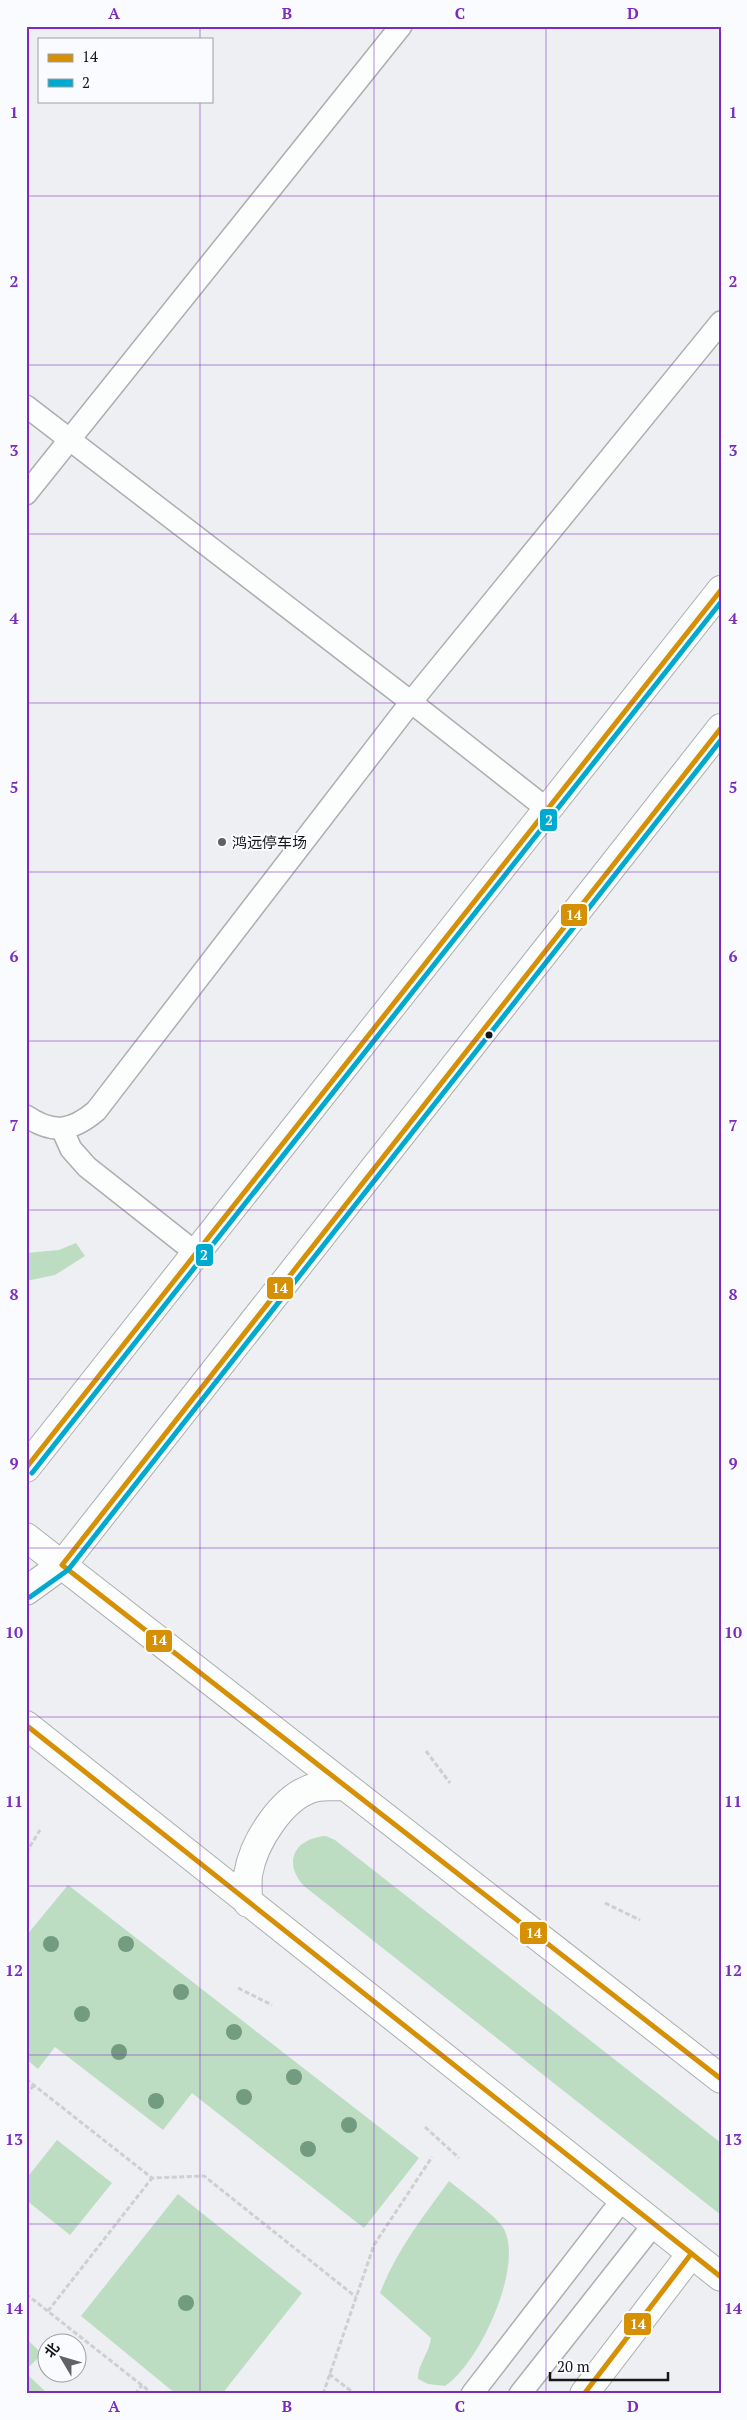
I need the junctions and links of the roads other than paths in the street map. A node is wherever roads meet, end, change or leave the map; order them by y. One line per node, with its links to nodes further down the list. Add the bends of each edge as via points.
1 (401, 26): 4 (lane)
2 (721, 322): 7 (lane)
3 (26, 406): 4 (lane)
4 (69, 439): 5 (lane); 7 (lane)
5 (26, 494)
6 (721, 590): 9 (main road)
7 (411, 702): 9 (lane); 11 (lane, via 96,1111 86,1120)
8 (721, 728): 15 (main road)
9 (547, 810): 12 (main road)
10 (26, 1116): 11 (lane, via 51,1128)
11 (62, 1129): 12 (lane, via 70,1149 87,1167)
12 (196, 1253): 13 (main road)
13 (26, 1468)
14 (26, 1537): 15 (main road)
15 (62, 1565): 16 (main road); 18 (main road)
16 (26, 1590)
17 (26, 1725): 19 (main road)
18 (345, 1786): 19 (main road, via 316,1788 292,1800 271,1822 256,1846 250,1868); 20 (main road)
19 (248, 1903): 21 (main road)
20 (721, 2079)
21 (622, 2200): 22 (main road); 25 (lane)
22 (654, 2224): 23 (main road); 26 (lane)
23 (691, 2254): 24 (main road); 27 (main road)
24 (721, 2277)
25 (472, 2394)
26 (520, 2394)
27 (584, 2394)

